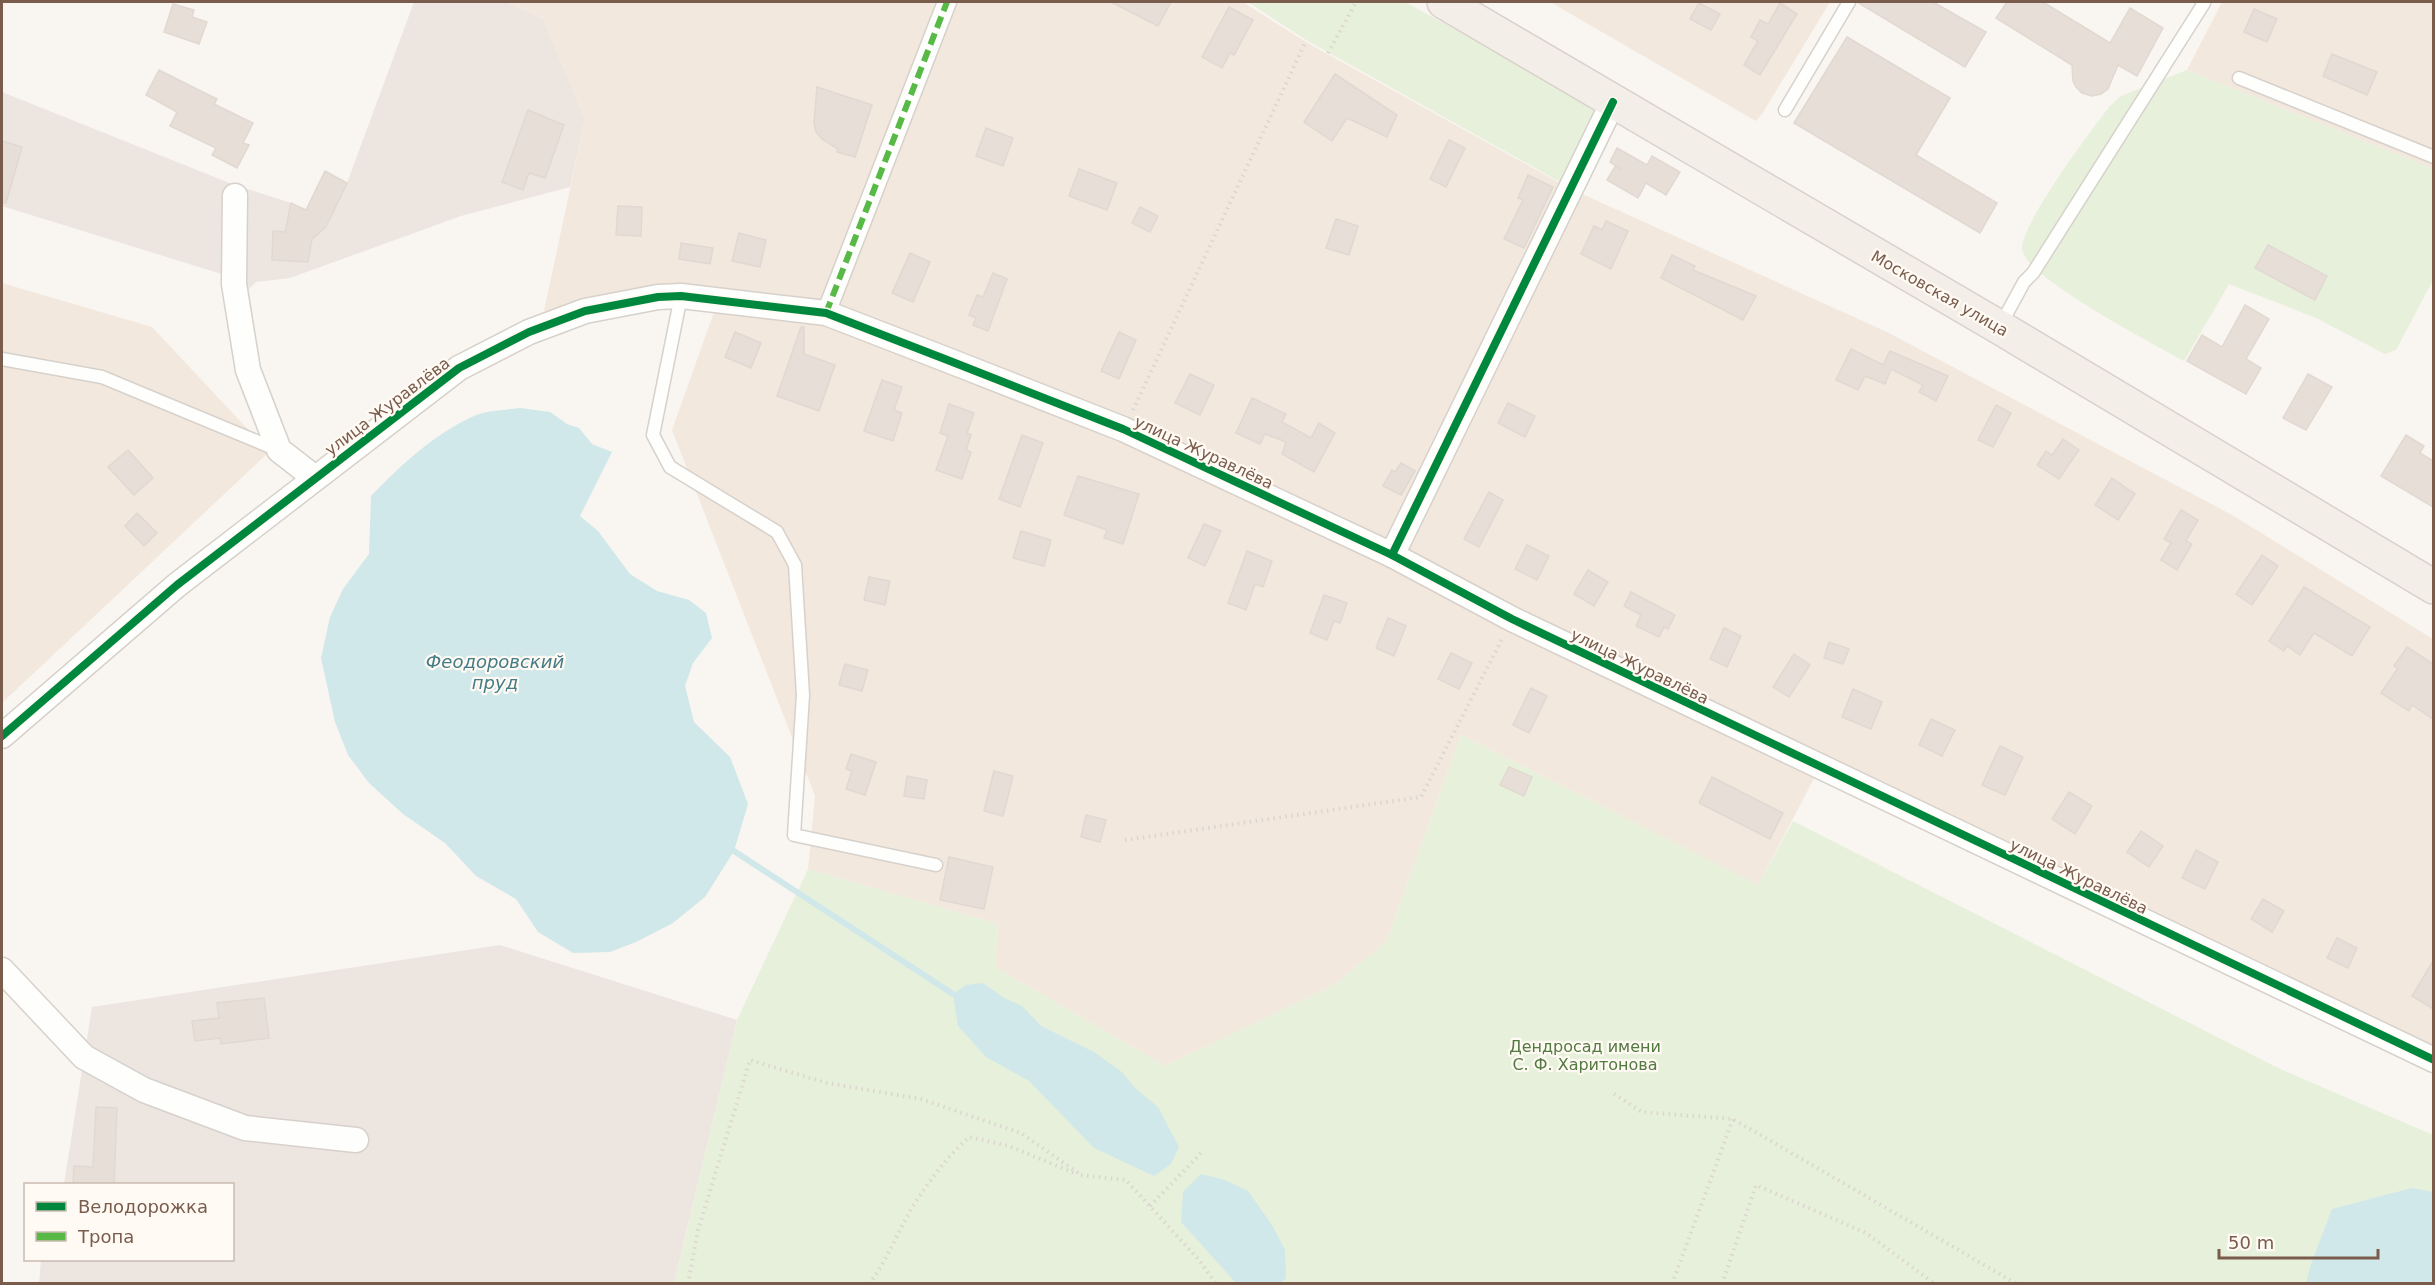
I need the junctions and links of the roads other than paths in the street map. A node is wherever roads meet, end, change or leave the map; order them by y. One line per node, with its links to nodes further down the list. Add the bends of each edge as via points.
1 (947, 2): 11 (street)
2 (1444, 2): 6 (main road, Московская улица)
3 (1849, 2): 7 (lane)
4 (2202, 2): 12 (lane)
5 (2239, 78): 8 (lane)
6 (1613, 102): 12 (main road, Московская улица); 16 (street)
7 (1785, 110)
8 (2433, 157)
9 (235, 196): 14 (street, via 234,284 248,370)
10 (681, 296): 11 (street, улица Журавлёва); 15 (street, улица Журавлёва, via 585,311 529,332 459,368); 19 (lane, via 653,435 670,467 777,532 795,565 803,695 794,835)
11 (826, 313): 16 (street, улица Журавлёва, via 1124,429)
12 (1999, 327): 17 (main road, Московская улица)
13 (2, 359): 14 (lane, via 102,377)
14 (279, 450): 15 (street)
15 (315, 478): 18 (street, улица Журавлёва, via 177,585)
16 (1392, 555): 21 (street, улица Журавлёва, via 1512,620)
17 (2433, 587)
18 (2, 736)
19 (936, 865)
20 (2, 970): 22 (street, via 84,1057 144,1090 245,1128)
21 (2433, 1060)
22 (356, 1140)

